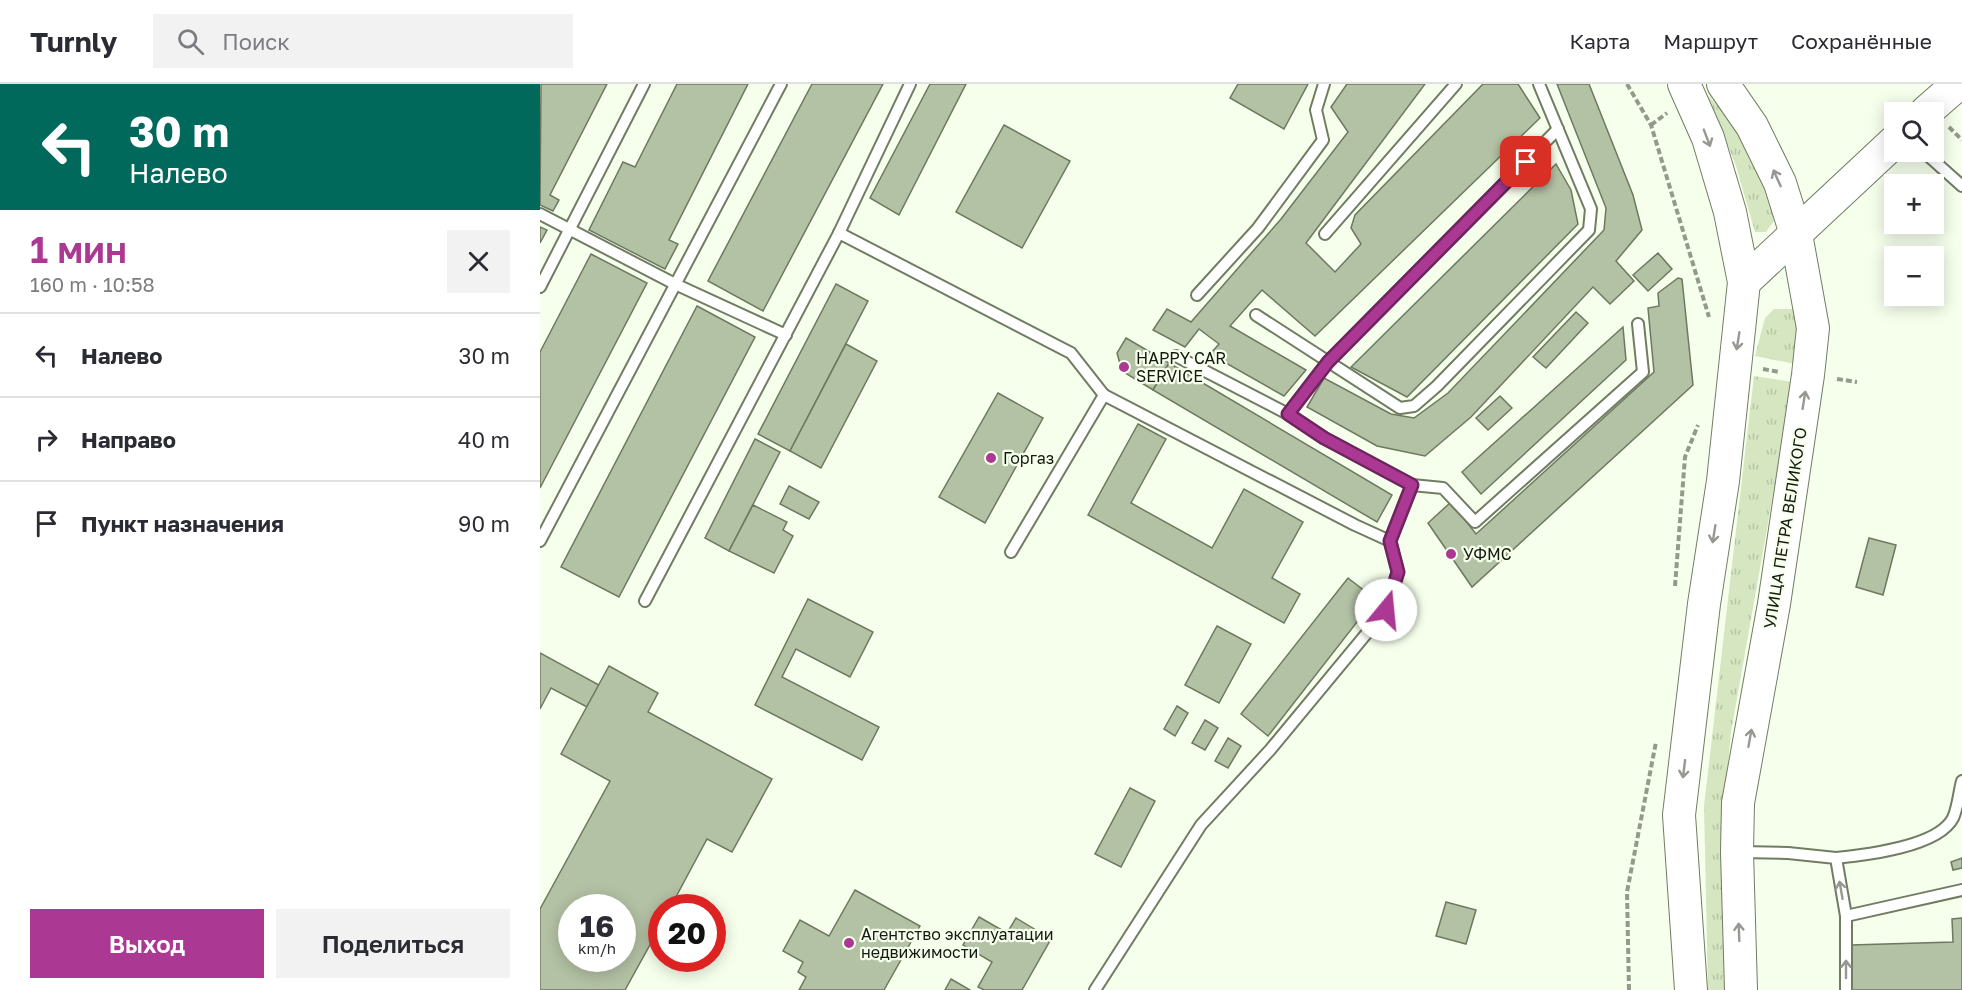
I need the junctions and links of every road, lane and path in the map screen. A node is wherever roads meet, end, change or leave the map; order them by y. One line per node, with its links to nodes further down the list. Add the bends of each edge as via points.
1 (644, 84): 17 (lane)
2 (782, 84): 22 (lane)
3 (910, 84): 18 (lane)
4 (1324, 84): 24 (lane, via 1316,110 1323,140 1258,228)
5 (1539, 84): 12 (lane)
6 (1627, 84): 27 (path, via 1651,125 1696,268)
7 (1684, 84): 21 (street, one-way to 21, via 1708,138 1730,212)
8 (1723, 84): 20 (street, УЛИЦА ПЕТРА ВЕЛИКОГО, one-way to 8, via 1780,183 1752,126)
9 (1958, 84): 11 (street)
10 (1453, 85): 19 (lane)
11 (1937, 102)
12 (1558, 129): 30 (lane); 30 (lane, via 1591,209 1589,230 1437,386 1413,406 1400,408)
13 (1884, 151): 20 (street)
14 (1935, 162): 15 (lane)
15 (1962, 186)
16 (540, 214): 17 (lane)
17 (568, 229): 22 (lane); 23 (lane)
18 (839, 233): 28 (lane); 31 (lane, via 1071,353)
19 (1325, 234)
20 (1796, 234): 21 (street); 42 (street, УЛИЦА ПЕТРА ВЕЛИКОГО, one-way to 20, via 1738,803 1774,604 1812,340)
21 (1744, 282): 48 (street, one-way to 48, via 1679,815)
22 (675, 284): 28 (lane); 35 (lane)
23 (540, 287)
24 (1197, 295)
25 (1256, 315): 30 (lane)
26 (1638, 324): 34 (lane, via 1643,372 1475,522 1443,488)
27 (1709, 328)
28 (786, 335): 39 (lane)
29 (1176, 356): 32 (lane)
30 (1328, 362): 32 (lane)
31 (1104, 395): 36 (lane); 37 (lane)
32 (1288, 414): 34 (lane)
33 (1685, 457): 38 (path)
34 (1412, 485): 36 (lane)
35 (540, 541)
36 (1390, 541): 46 (lane, via 1398,572 1386,610 1270,750 1201,825)
37 (1011, 552)
38 (1674, 594)
39 (645, 601)
40 (1658, 731): 47 (path, via 1627,892)
41 (1962, 781): 43 (lane, via 1953,818 1943,829 1912,844)
42 (1737, 852): 43 (lane); 49 (street, УЛИЦА ПЕТРА ВЕЛИКОГО, one-way to 42)
43 (1836, 858): 45 (lane, one-way to 43)
44 (1962, 890): 45 (lane)
45 (1846, 916): 50 (lane, one-way to 45)
46 (1095, 990)
47 (1629, 990)
48 (1691, 990)
49 (1741, 990)
50 (1846, 990)

